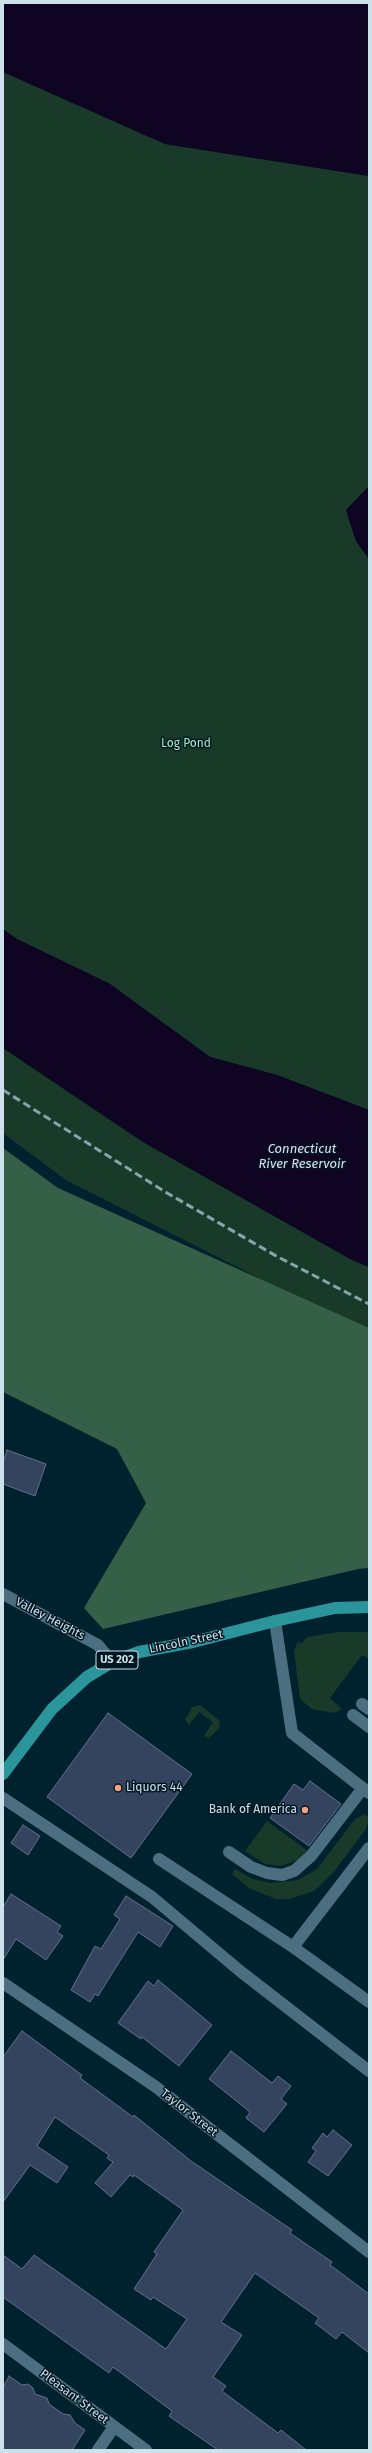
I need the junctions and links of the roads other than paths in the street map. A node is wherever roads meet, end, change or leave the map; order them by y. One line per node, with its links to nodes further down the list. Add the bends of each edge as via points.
1 (3, 1594): 4 (street, Valley Heights, via 98,1645)
2 (369, 1607): 3 (main road, Lincoln Street / US 202, via 335,1608)
3 (275, 1621): 4 (main road, Lincoln Street / US 202, via 193,1642 139,1652); 8 (street, via 290,1730)
4 (112, 1662): 7 (main road, Lincoln Street / US 202, via 88,1677 52,1709)
5 (353, 1715): 6 (street)
6 (369, 1726)
7 (3, 1774)
8 (367, 1791): 11 (street, via 311,1856 294,1871 278,1875 259,1871)
9 (3, 1798): 16 (street, via 152,1897 240,1971)
10 (369, 1848): 13 (street)
11 (229, 1852)
12 (159, 1859): 13 (street)
13 (293, 1947): 15 (street)
14 (3, 1983): 17 (street, Taylor Street, via 156,2087)
15 (369, 2002)
16 (369, 2071)
17 (369, 2252)
18 (3, 2344): 19 (street, Pleasant Street)
19 (114, 2427): 20 (street); 21 (street, Pleasant Street)
20 (98, 2450)
21 (146, 2450)

